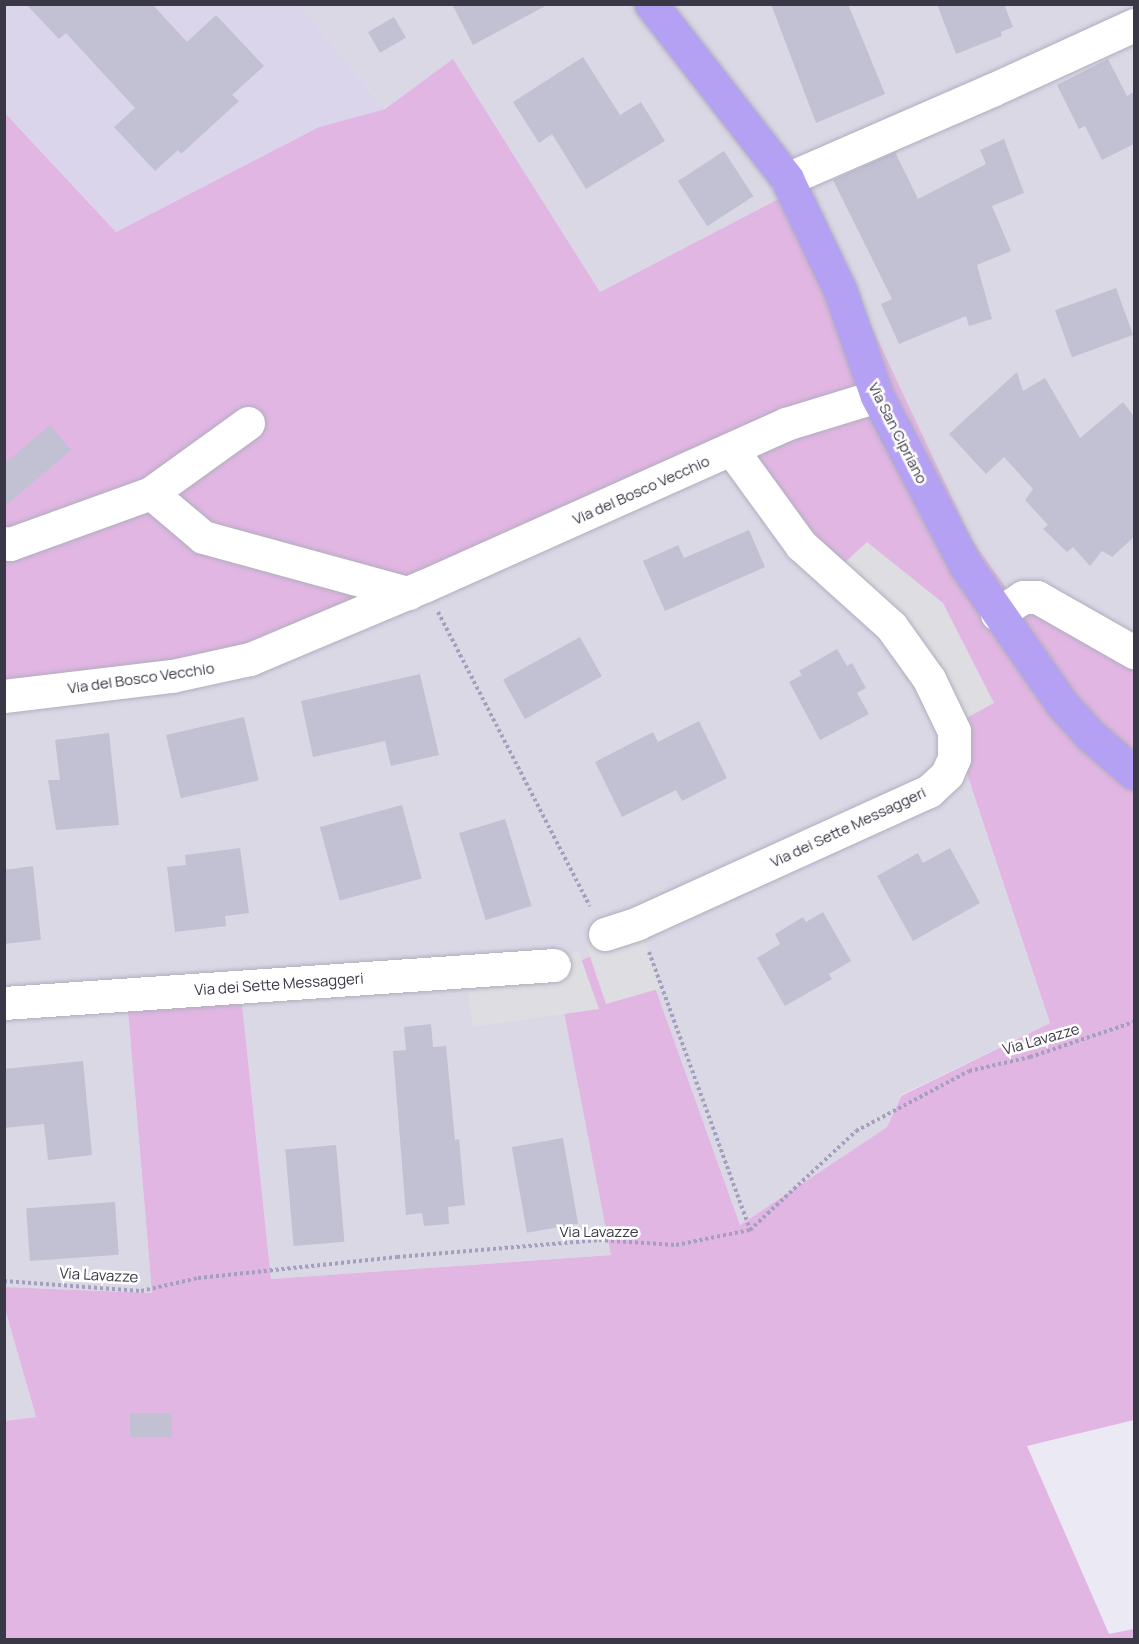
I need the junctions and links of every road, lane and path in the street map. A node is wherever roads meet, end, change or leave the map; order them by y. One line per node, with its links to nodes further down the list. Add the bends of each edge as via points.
1 (651, 4): 3 (main road, Via San Cipriano)
2 (1134, 24): 3 (street)
3 (787, 179): 4 (main road, Via San Cipriano, via 840,290)
4 (877, 396): 6 (street, Via del Bosco Vecchio, via 786,424); 10 (main road, Via San Cipriano, via 961,556)
5 (248, 423): 7 (street)
6 (732, 450): 9 (street, Via del Bosco Vecchio); 14 (street, Via dei Sette Messaggeri, via 801,545 891,626 929,679 954,731 954,758 947,774 928,791)
7 (151, 493): 8 (street); 9 (street, via 203,537)
8 (4, 543)
9 (416, 589): 12 (street, Via del Bosco Vecchio, via 250,659 172,676); 15 (path)
10 (997, 614): 11 (street, via 1023,597 1037,597); 13 (main road, Via San Cipriano, via 1062,704 1090,735)
11 (1134, 652)
12 (4, 696)
13 (1134, 773)
14 (638, 923): 15 (street, Via dei Sette Messaggeri); 19 (path)
15 (605, 934)
16 (554, 965): 17 (street, Via dei Sette Messaggeri)
17 (4, 1003)
18 (1134, 1022): 19 (path, Via Lavazze, via 1030,1057 969,1071 856,1131)
19 (750, 1230): 20 (path, Via Lavazze, via 676,1245 599,1240 374,1259 198,1278 141,1291)
20 (4, 1281)

